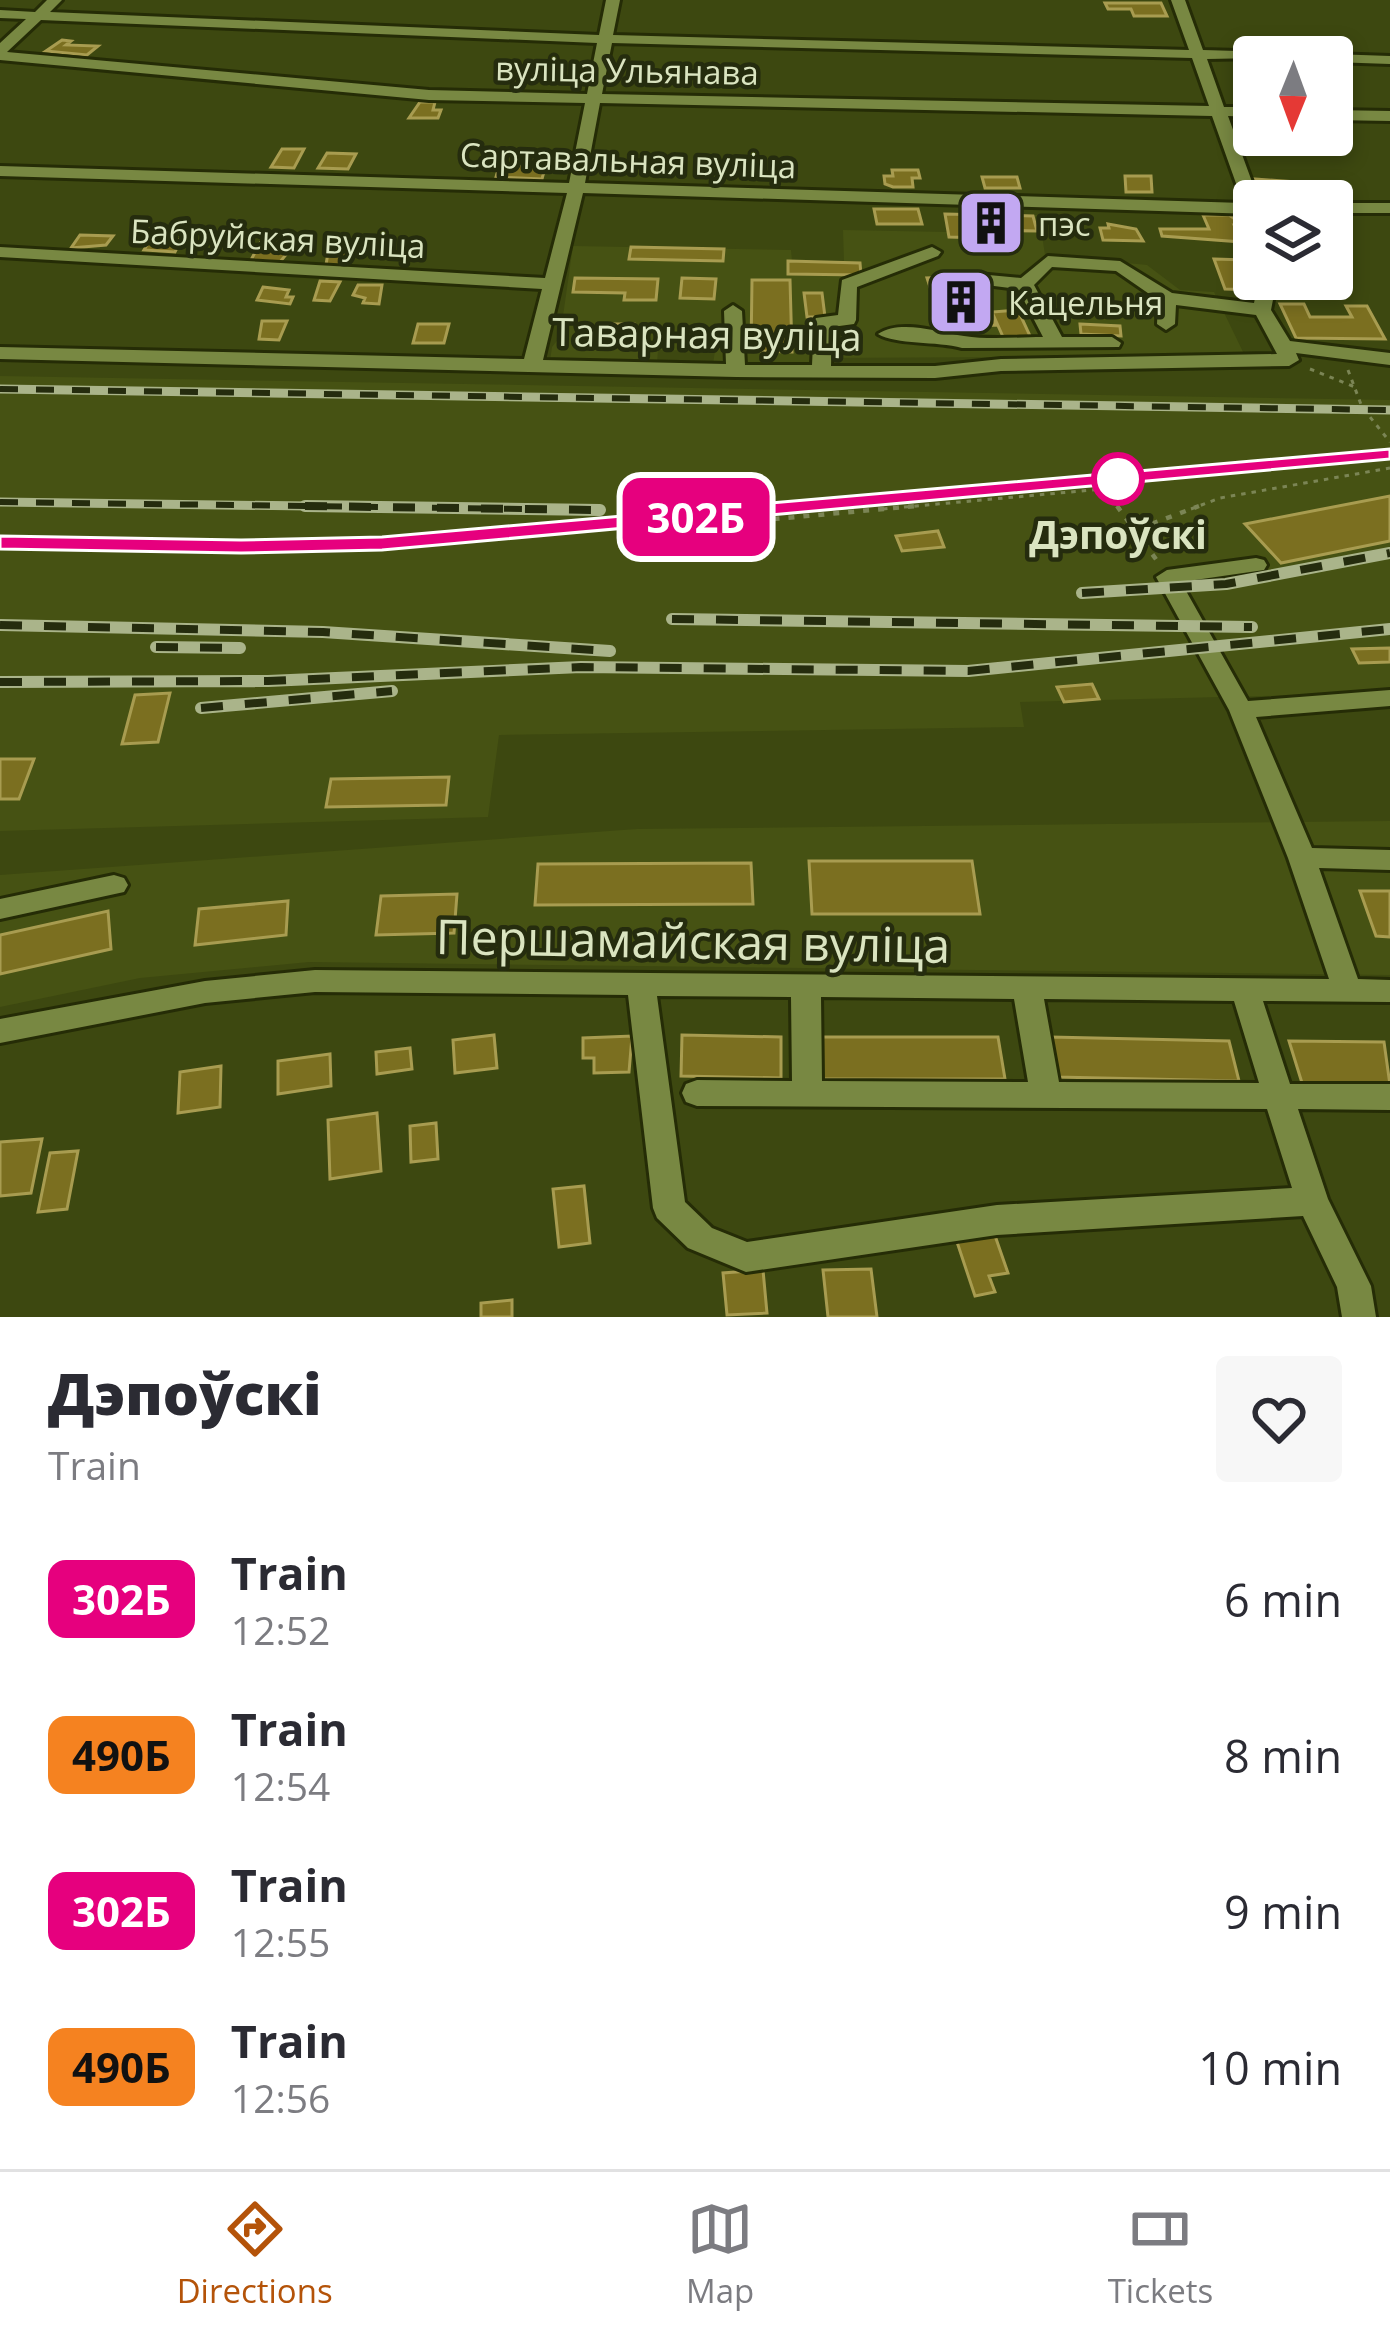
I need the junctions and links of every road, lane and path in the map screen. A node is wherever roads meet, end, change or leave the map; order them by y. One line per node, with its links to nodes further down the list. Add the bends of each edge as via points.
1 (55, 0): 5 (street)
2 (613, 0): 6 (street)
3 (1178, 0): 7 (street)
4 (0, 14): 5 (street)
5 (33, 17): 6 (street); 8 (street)
6 (606, 38): 7 (street); 12 (street)
7 (1198, 53): 9 (street); 13 (street)
8 (0, 54): 12 (street, вуліца Ульянава, via 278,85)
9 (1233, 54)
10 (1353, 59): 11 (street)
11 (1390, 60)
12 (594, 99): 13 (street, вуліца Ульянава); 19 (street)
13 (1219, 111): 14 (street, вуліца Ульянава); 18 (street)
14 (1233, 111)
15 (1353, 115): 16 (street)
16 (1390, 116)
17 (0, 171): 19 (street, Сартавальная вуліца)
18 (1244, 180)
19 (576, 189): 20 (street, Сартавальная вуліца); 26 (street)
20 (1233, 207)
21 (1353, 208): 22 (street)
22 (1390, 208)
23 (0, 252): 26 (street, Бабруйская вуліца)
24 (932, 252): 42 (street, via 848,284 847,320 824,322)
25 (978, 279): 27 (street)
26 (552, 284): 40 (street)
27 (1025, 284): 28 (street, via 1048,261 1120,266); 34 (street)
28 (1167, 298): 30 (street); 32 (street)
29 (1264, 300): 30 (street)
30 (1262, 310): 38 (street)
31 (733, 311): 41 (street)
32 (1166, 324)
33 (887, 334): 34 (street)
34 (1057, 343): 35 (street)
35 (1112, 343)
36 (1342, 352): 38 (street, Таварная вуліца); 39 (street, Таварная вуліца); 43 (path)
37 (0, 353): 40 (street, Таварная вуліца)
38 (1287, 353): 42 (street, Таварная вуліца); 43 (path)
39 (1390, 358)
40 (532, 366): 41 (street, Таварная вуліца)
41 (736, 371): 42 (street, Таварная вуліца)
42 (821, 371)
43 (1355, 387): 44 (path)
44 (1390, 442)
45 (1390, 468): 48 (path, via 1220,498)
46 (1136, 486): 47 (path)
47 (1104, 488): 48 (path); 49 (path)
48 (1138, 529): 51 (path)
49 (654, 530)
50 (1256, 565): 51 (street)
51 (1167, 578): 53 (street)
52 (1390, 698): 53 (street)
53 (1241, 710): 54 (street)
54 (1302, 858): 55 (street); 62 (street)
55 (1390, 860)
56 (114, 885): 57 (street)
57 (0, 909)
58 (641, 983): 59 (street, Першамайская вуліца); 64 (street, Першамайская вуліца, via 315,981 205,992); 70 (street, via 669,1208 700,1238 746,1257 997,1220)
59 (806, 986): 60 (street, Першамайская вуліца); 66 (street)
60 (1027, 988): 61 (street, Першамайская вуліца); 67 (street)
61 (1245, 990): 62 (street, Першамайская вуліца); 68 (street)
62 (1348, 991): 63 (street, Першамайская вуліца)
63 (1390, 991)
64 (0, 1031)
65 (697, 1094): 66 (street)
66 (807, 1094): 67 (street)
67 (1046, 1096): 68 (street)
68 (1279, 1097): 69 (street); 70 (street)
69 (1390, 1097)
70 (1312, 1201): 71 (street, via 1354,1286)
71 (1359, 1317)

